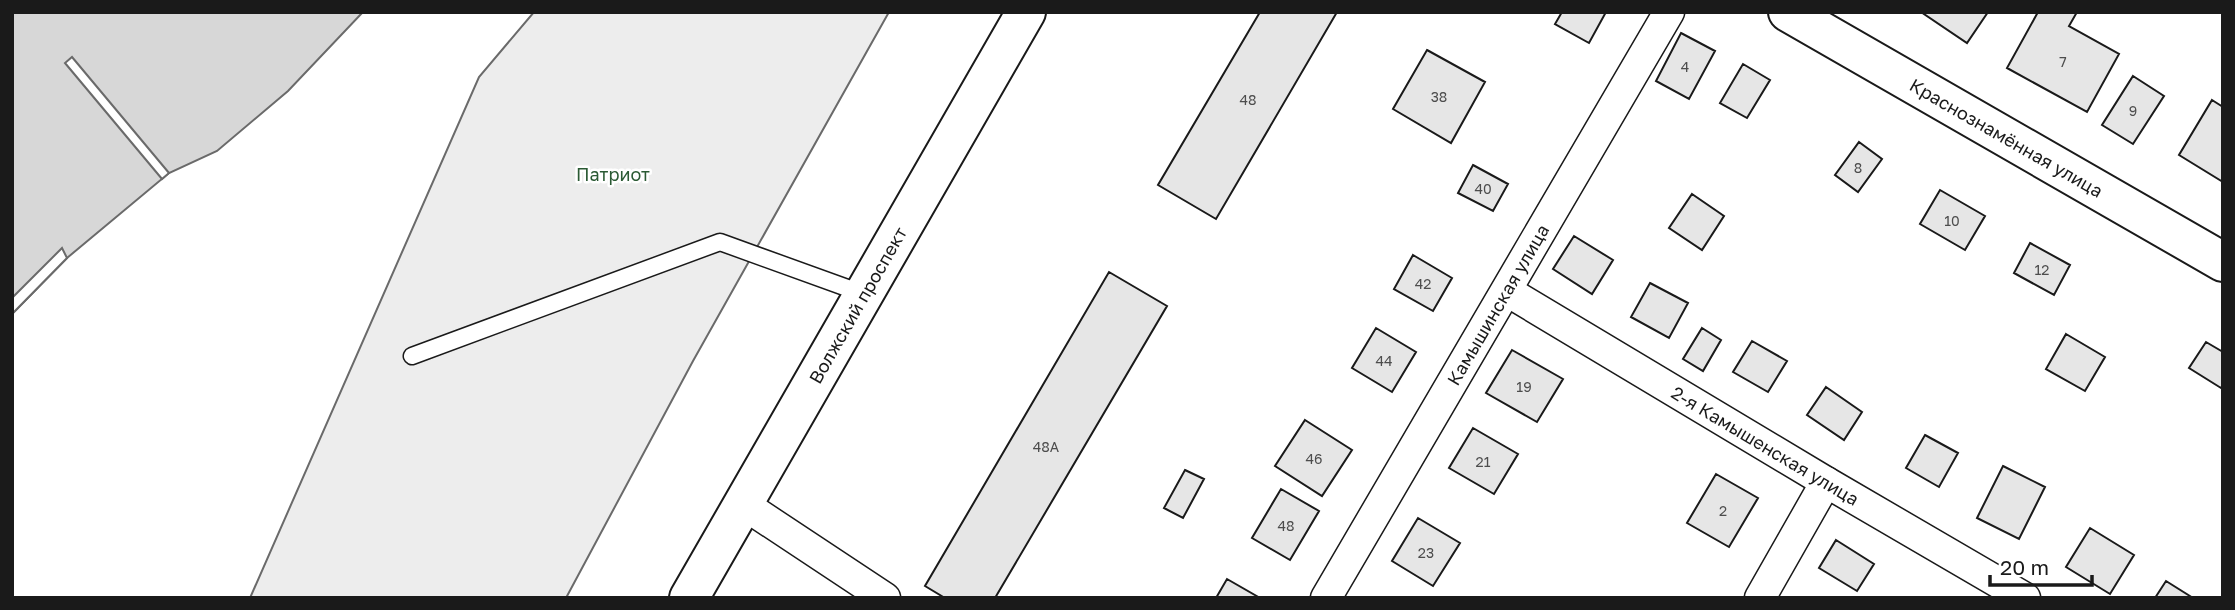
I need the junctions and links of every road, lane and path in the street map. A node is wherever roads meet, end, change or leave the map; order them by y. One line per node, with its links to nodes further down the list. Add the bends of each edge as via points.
1 (1026, 12): 6 (main road, Волжский проспект)
2 (1669, 12): 5 (street, Камышинская улица)
3 (1788, 12): 4 (main road, Краснознамённая улица)
4 (2223, 262)
5 (1507, 291): 8 (street, 2-я Камышенская улица); 12 (street, Камышинская улица)
6 (863, 294): 7 (lane, via 720,242); 9 (main road, Волжский проспект)
7 (412, 356)
8 (1825, 482): 13 (street); 14 (street, 2-я Камышенская улица)
9 (743, 504): 10 (main road, Волжский проспект); 11 (street)
10 (689, 598)
11 (885, 598)
12 (1326, 598)
13 (1760, 598)
14 (2025, 598)

